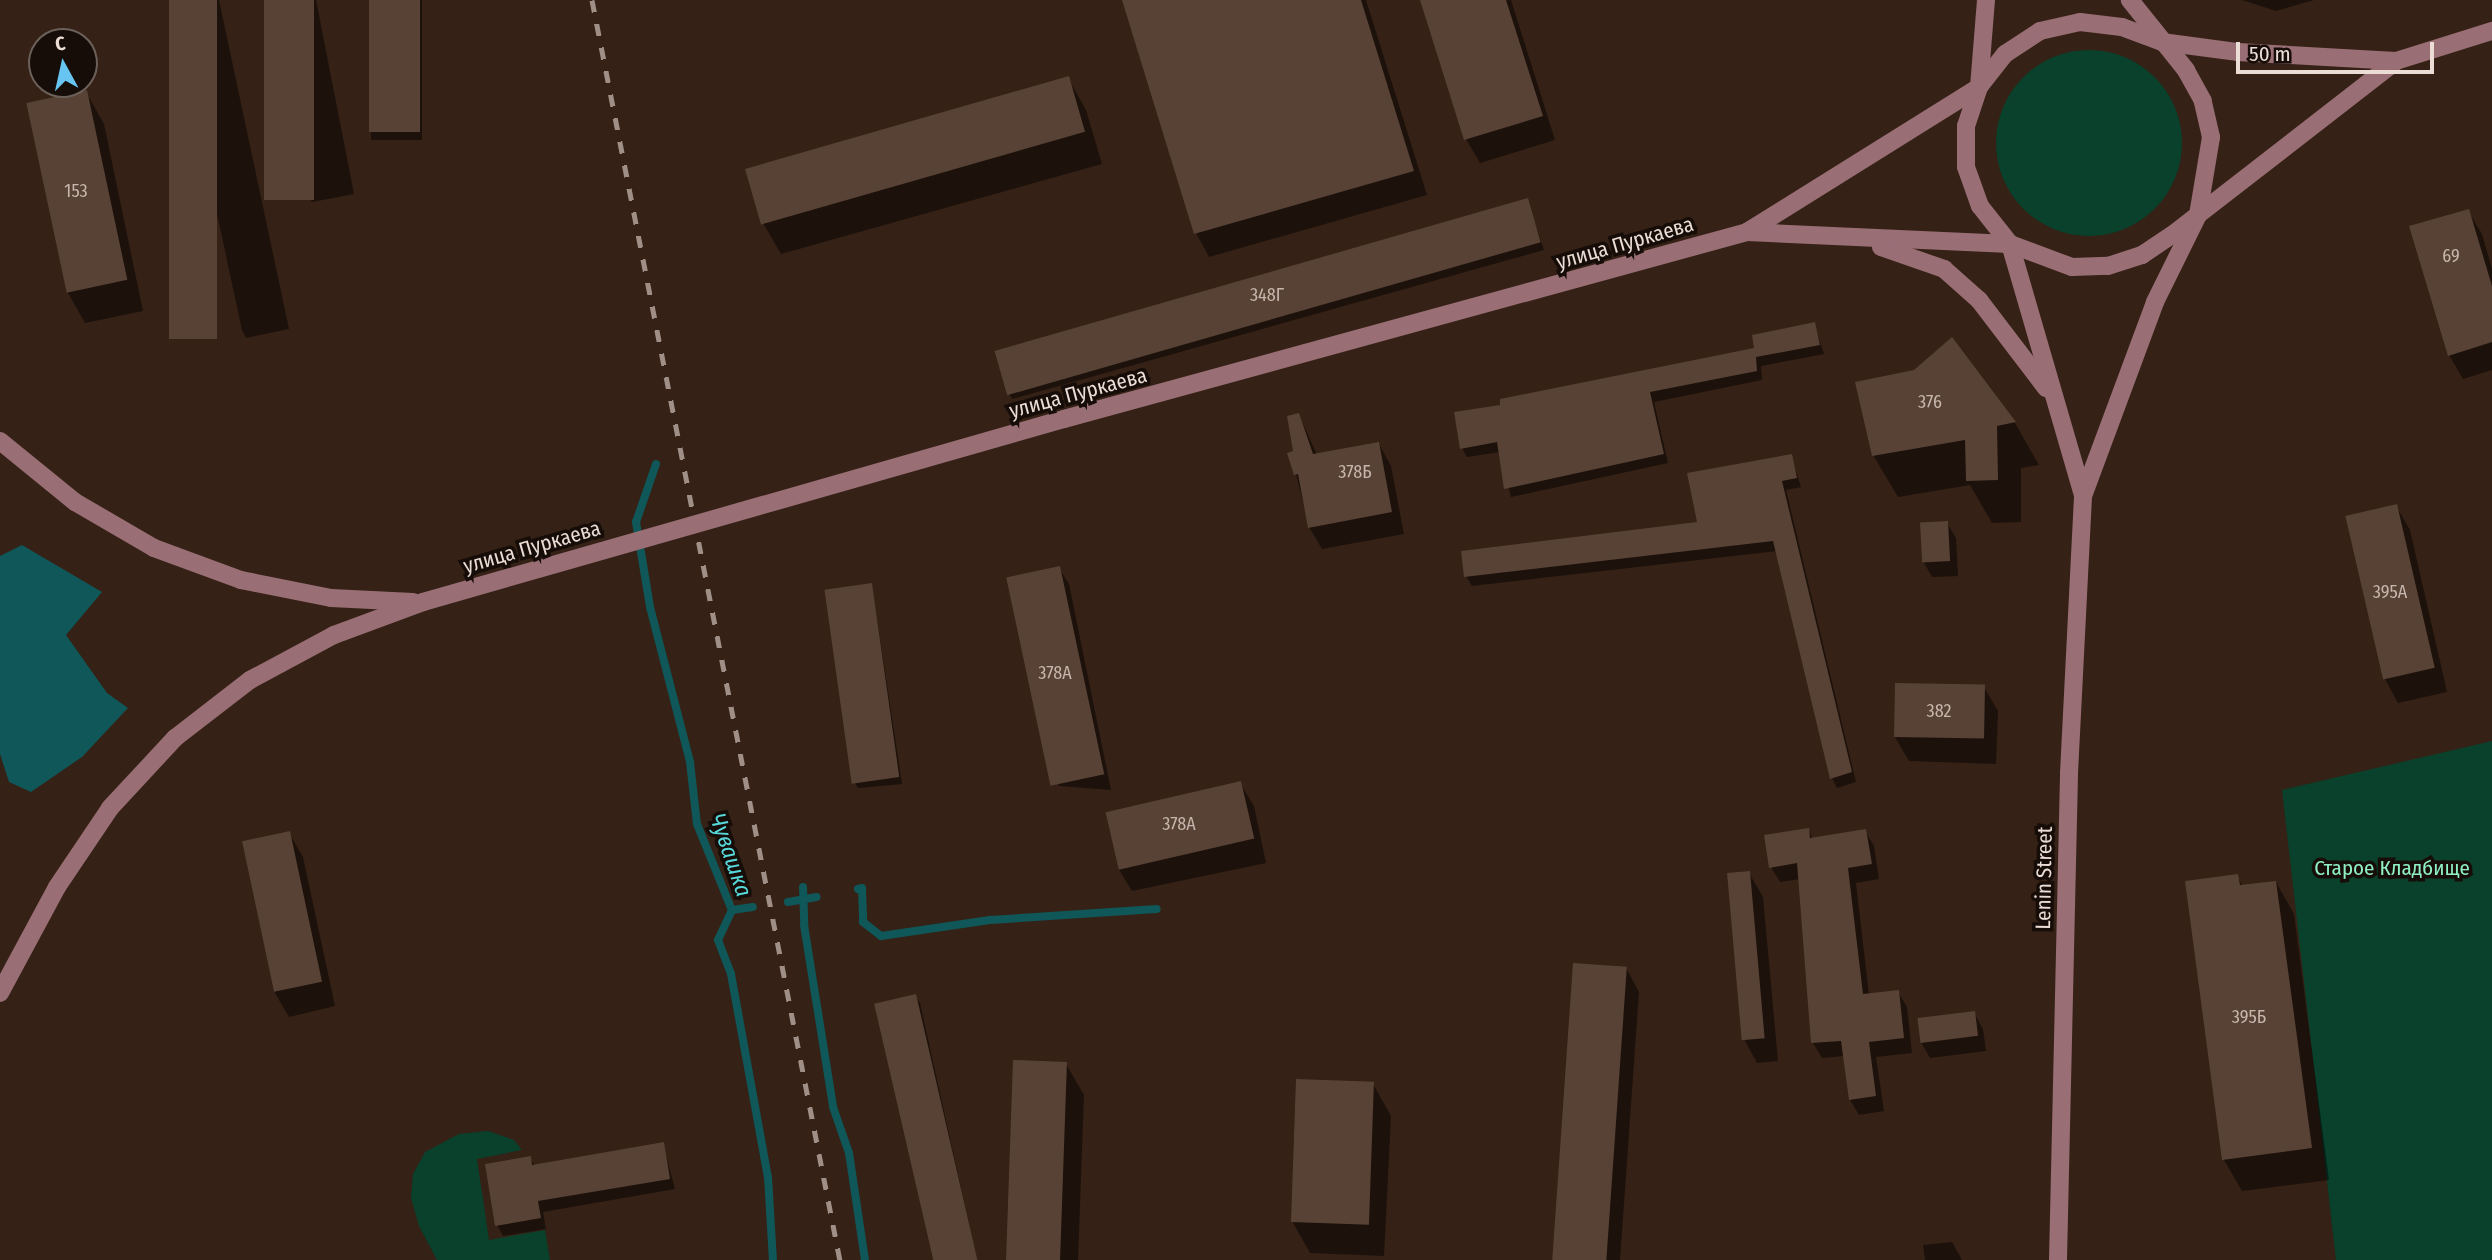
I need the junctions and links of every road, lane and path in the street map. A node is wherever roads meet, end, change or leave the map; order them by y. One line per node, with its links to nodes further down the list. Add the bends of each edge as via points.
1 (1986, 0): 6 (main road)
2 (2130, 0): 4 (main road)
3 (2492, 31): 5 (main road)
4 (2162, 42): 5 (main road, via 2238,52); 6 (main road, via 2108,25 2080,22 2053,28 2005,54); 7 (main road, via 2203,102 2211,137)
5 (2396, 61): 7 (main road)
6 (1979, 86): 8 (main road); 10 (main road, via 1966,126 1966,167 1980,206)
7 (2198, 215): 10 (main road, via 2143,255 2108,266 2072,267); 13 (main road, via 2155,302)
8 (1747, 232): 9 (main road); 14 (main road, улица Пуркаева, bridge, via 1064,419)
9 (1808, 235): 10 (main road); 11 (main road, via 1901,251 1944,269 1979,300)
10 (2010, 244): 11 (main road)
11 (2051, 395): 13 (main road)
12 (2, 443): 14 (main road, via 75,502 155,548 228,576 331,598)
13 (2083, 496): 16 (main road, Lenin Street, via 2069,773)
14 (423, 602): 15 (main road, via 334,635 250,680 175,738 110,808 57,887)
15 (0, 993)
16 (2058, 1260)

